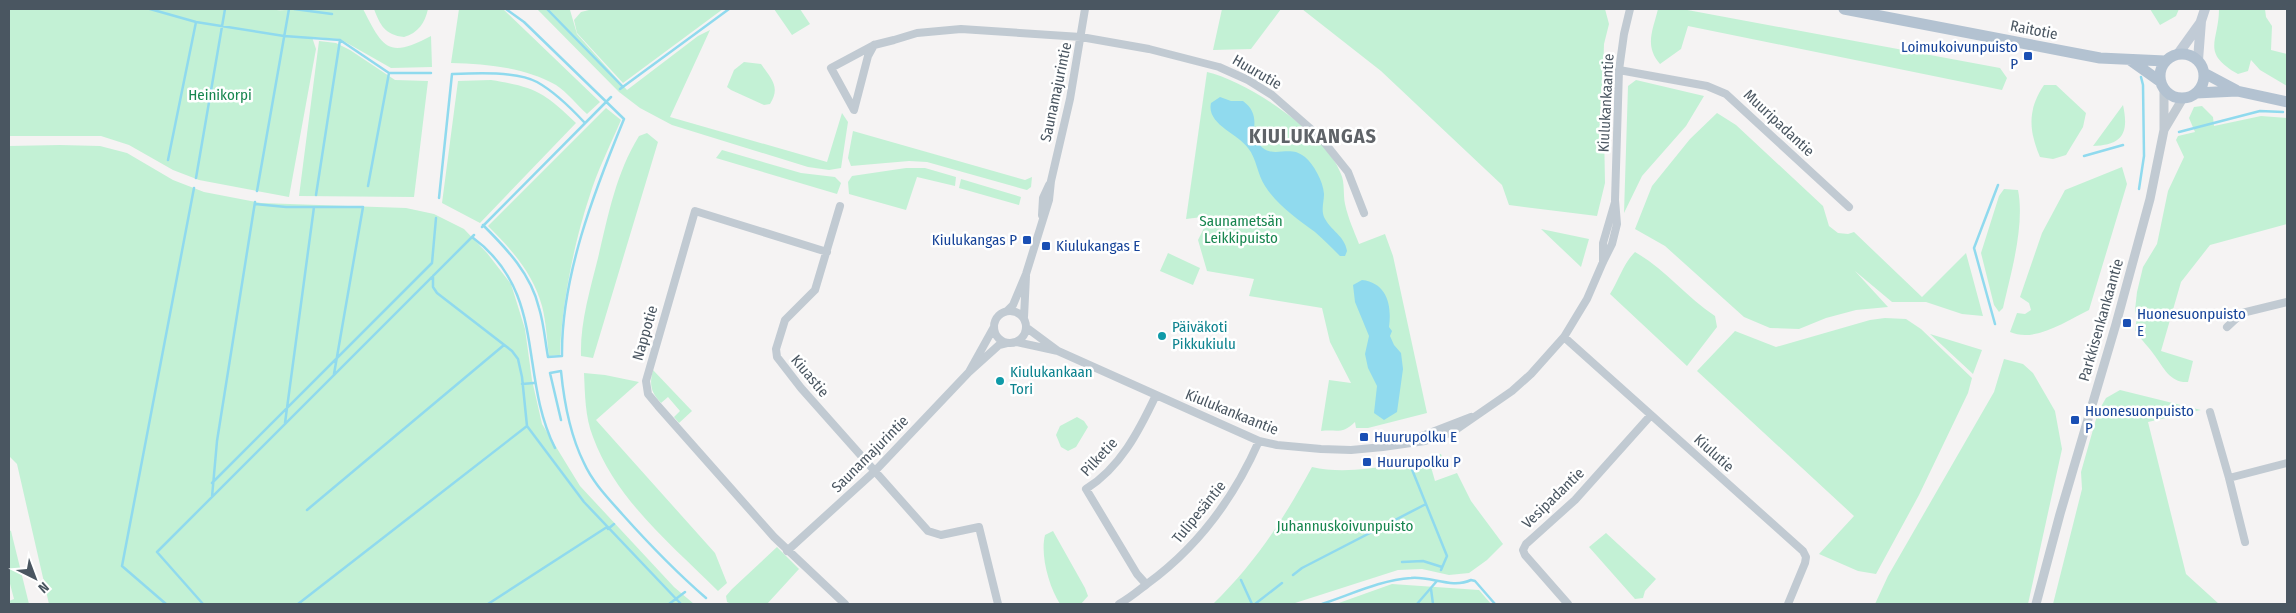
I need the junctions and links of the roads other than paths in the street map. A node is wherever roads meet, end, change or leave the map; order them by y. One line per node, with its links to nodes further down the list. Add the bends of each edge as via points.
1 (1085, 9): 6 (street, Saunamajurintie)
2 (1630, 9): 12 (street, Kiulukankaantie)
3 (1844, 9): 9 (main road, Raitotie, via 2100,58)
4 (2205, 9): 5 (main road)
5 (2201, 21): 8 (main road); 10 (main road)
6 (1081, 37): 7 (street, Huurutie, via 961,29 917,33); 22 (street, Huurutie, via 1210,64 1248,80 1288,107 1320,137 1348,172); 24 (street, Saunamajurintie, via 1049,200)
7 (874, 45): 7 (street, Huurutie, via 831,68 854,110 868,56)
8 (2178, 54): 10 (main road); 11 (main road)
9 (2130, 60): 11 (main road, Raitotie); 14 (main road)
10 (2198, 60): 13 (main road)
11 (2165, 61): 14 (main road, via 2161,67)
12 (1620, 70): 21 (street, Muuripadantie, via 1707,86 1726,94); 31 (street, Kiulukankaantie, via 1617,224 1609,254 1588,299)
13 (2204, 73): 15 (main road); 16 (main road)
14 (2162, 85): 17 (main road, via 2176,97); 19 (street, Parkkisenkankaantie)
15 (2237, 91): 16 (main road); 18 (main road)
16 (2196, 93): 17 (main road)
17 (2183, 98): 19 (street, Parkkisenkankaantie)
18 (2287, 102)
19 (2164, 130): 51 (street, Parkkisenkankaantie, via 2150,200)
20 (840, 206): 23 (street, Kiuastie)
21 (1849, 207)
22 (1364, 213)
23 (828, 252): 41 (street, Kiuastie, via 815,290 785,320 776,349 777,357); 44 (street, Nappotie, via 695,211 646,381 648,394)
24 (1026, 274): 26 (street, Saunamajurintie, via 1013,305); 27 (street, Saunamajurintie)
25 (2287, 302): 29 (street, via 2242,313)
26 (1007, 311): 27 (street); 28 (street, via 998,316)
27 (1024, 317): 30 (street)
28 (994, 327): 33 (street, via 998,338); 35 (street, Saunamajurintie)
29 (2226, 327)
30 (1027, 328): 32 (street, via 1024,337); 34 (street, Kiulukankaantie)
31 (1564, 337): 38 (street, Kiulutie); 39 (street, Kiulukankaantie, via 1531,374 1506,395 1443,436 1351,450 1285,446)
32 (1016, 342): 33 (street); 34 (street, Kiulukankaantie)
33 (1007, 343): 35 (street, Saunamajurintie)
34 (1058, 351): 36 (street, Kiulukankaantie)
35 (969, 372): 41 (street, Saunamajurintie)
36 (1156, 395): 39 (street, Kiulukankaantie); 45 (street, Pilketie, via 1124,453 1086,489)
37 (2210, 412): 42 (street)
38 (1651, 415): 49 (street, Vesipadantie, via 1575,500 1526,544 1525,555); 50 (street, Kiulutie, via 1803,552 1805,563)
39 (1260, 441): 45 (street, Tulipesäntie, via 1220,512 1195,543)
40 (2287, 463): 42 (street)
41 (875, 471): 44 (street, Saunamajurintie); 47 (street, via 928,531 941,535 979,527)
42 (2229, 478): 43 (street)
43 (2245, 542)
44 (787, 551): 46 (street)
45 (1146, 584): 48 (street, Tulipesäntie)
46 (845, 604)
47 (998, 604)
48 (1119, 604)
49 (1568, 604)
50 (1788, 604)
51 (2036, 604)

